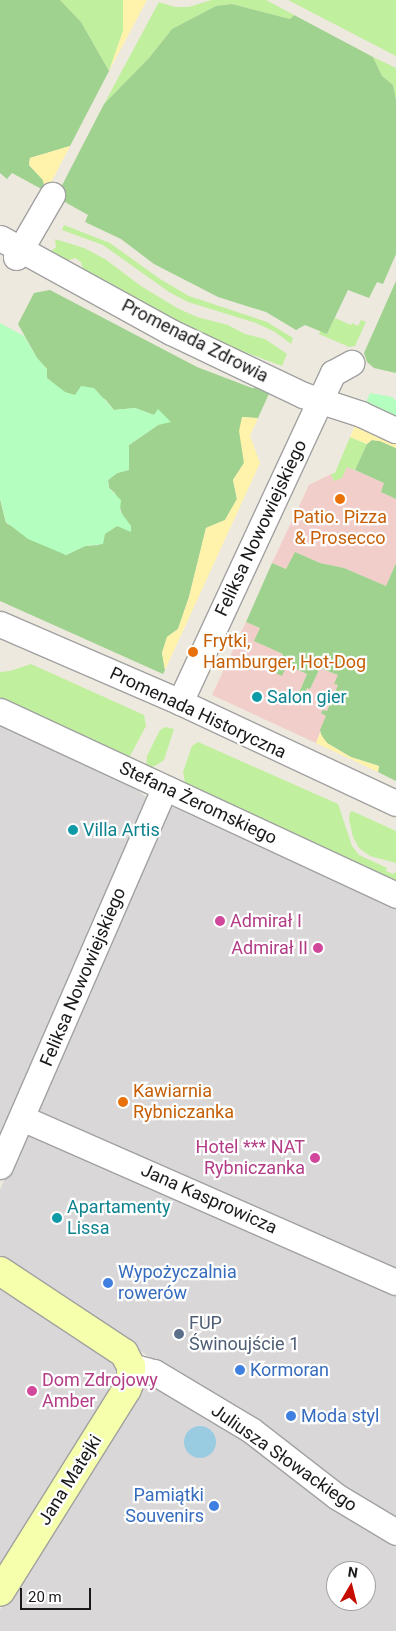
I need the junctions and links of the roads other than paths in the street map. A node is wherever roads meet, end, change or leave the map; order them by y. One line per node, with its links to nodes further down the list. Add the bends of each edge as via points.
1 (52, 195): 2 (street)
2 (12, 249): 4 (street, Promenada Zdrowia, via 172,332 303,396)
3 (351, 363): 4 (street, Feliksa Nowowiejskiego, via 333,372)
4 (319, 400): 5 (street, Promenada Zdrowia); 7 (street, Feliksa Nowowiejskiego)
5 (396, 430)
6 (0, 624): 7 (street, Promenada Historyczna)
7 (180, 702): 10 (street, Promenada Historyczna)
8 (0, 711): 9 (street, Stefana Żeromskiego)
9 (164, 788): 11 (street, Stefana Żeromskiego); 12 (street, Feliksa Nowowiejskiego)
10 (396, 803)
11 (396, 895)
12 (22, 1118): 13 (street, Feliksa Nowowiejskiego); 15 (street, Jana Kasprowicza)
13 (0, 1166)
14 (0, 1271): 16 (street, via 110,1342 124,1353)
15 (396, 1282)
16 (131, 1366): 17 (street, Juliusza Słowackiego, via 154,1372 251,1430 336,1496); 18 (street, Jana Matejki, via 127,1389)
17 (396, 1532)
18 (0, 1592)

